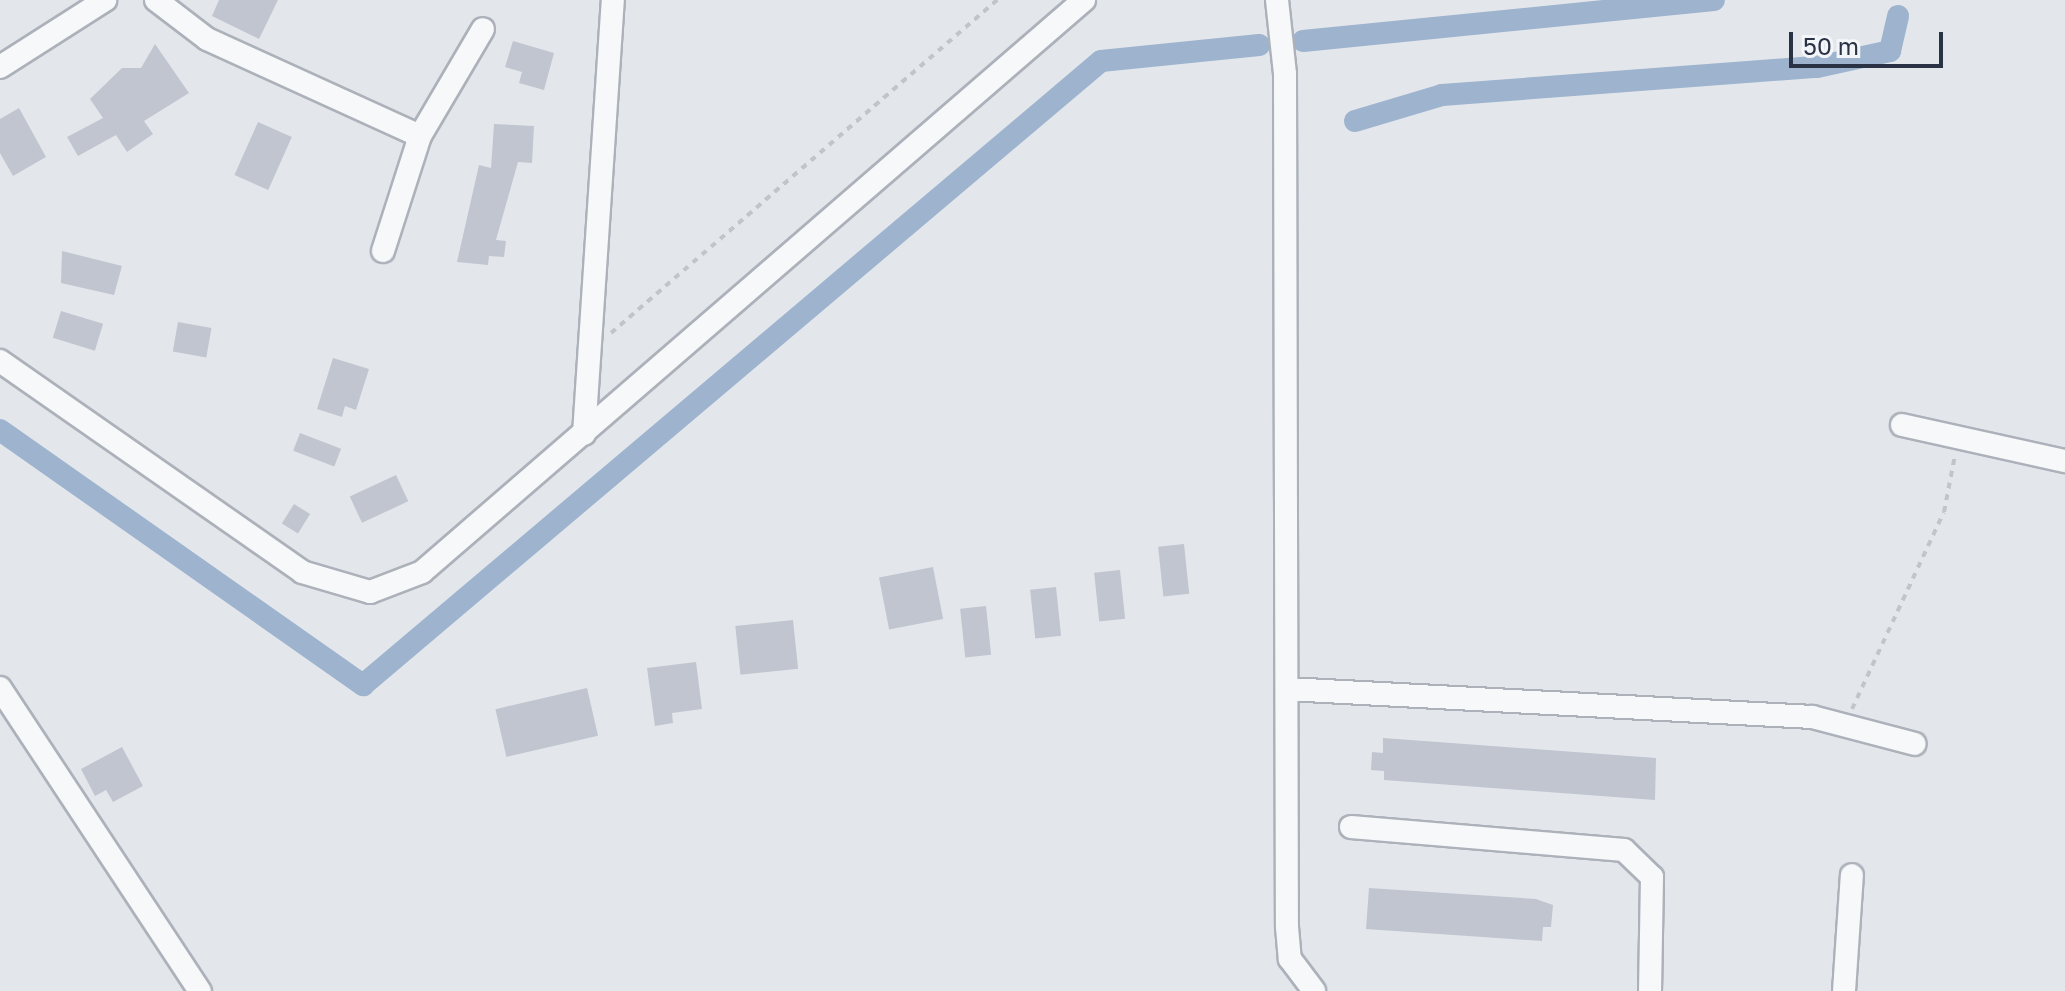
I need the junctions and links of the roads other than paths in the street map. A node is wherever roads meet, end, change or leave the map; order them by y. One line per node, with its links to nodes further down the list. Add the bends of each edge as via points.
1 (105, 0): 7 (street)
2 (156, 0): 8 (street, via 207,39)
3 (613, 0): 12 (street, via 585,355)
4 (1088, 1): 12 (street)
5 (1275, 2): 15 (street, via 1285,74)
6 (483, 29): 8 (street)
7 (0, 67)
8 (420, 136): 9 (street)
9 (383, 251)
10 (0, 361): 12 (street, via 302,572 370,592 422,572)
11 (1902, 425): 13 (street)
12 (584, 434)
13 (2065, 461)
14 (0, 688): 19 (street)
15 (1287, 689): 16 (street, via 1812,717); 20 (street, via 1287,927 1290,959)
16 (1915, 744)
17 (1351, 827): 21 (street, via 1624,850 1652,877)
18 (1852, 875): 22 (street)
19 (200, 991)
20 (1314, 991)
21 (1650, 991)
22 (1844, 991)

